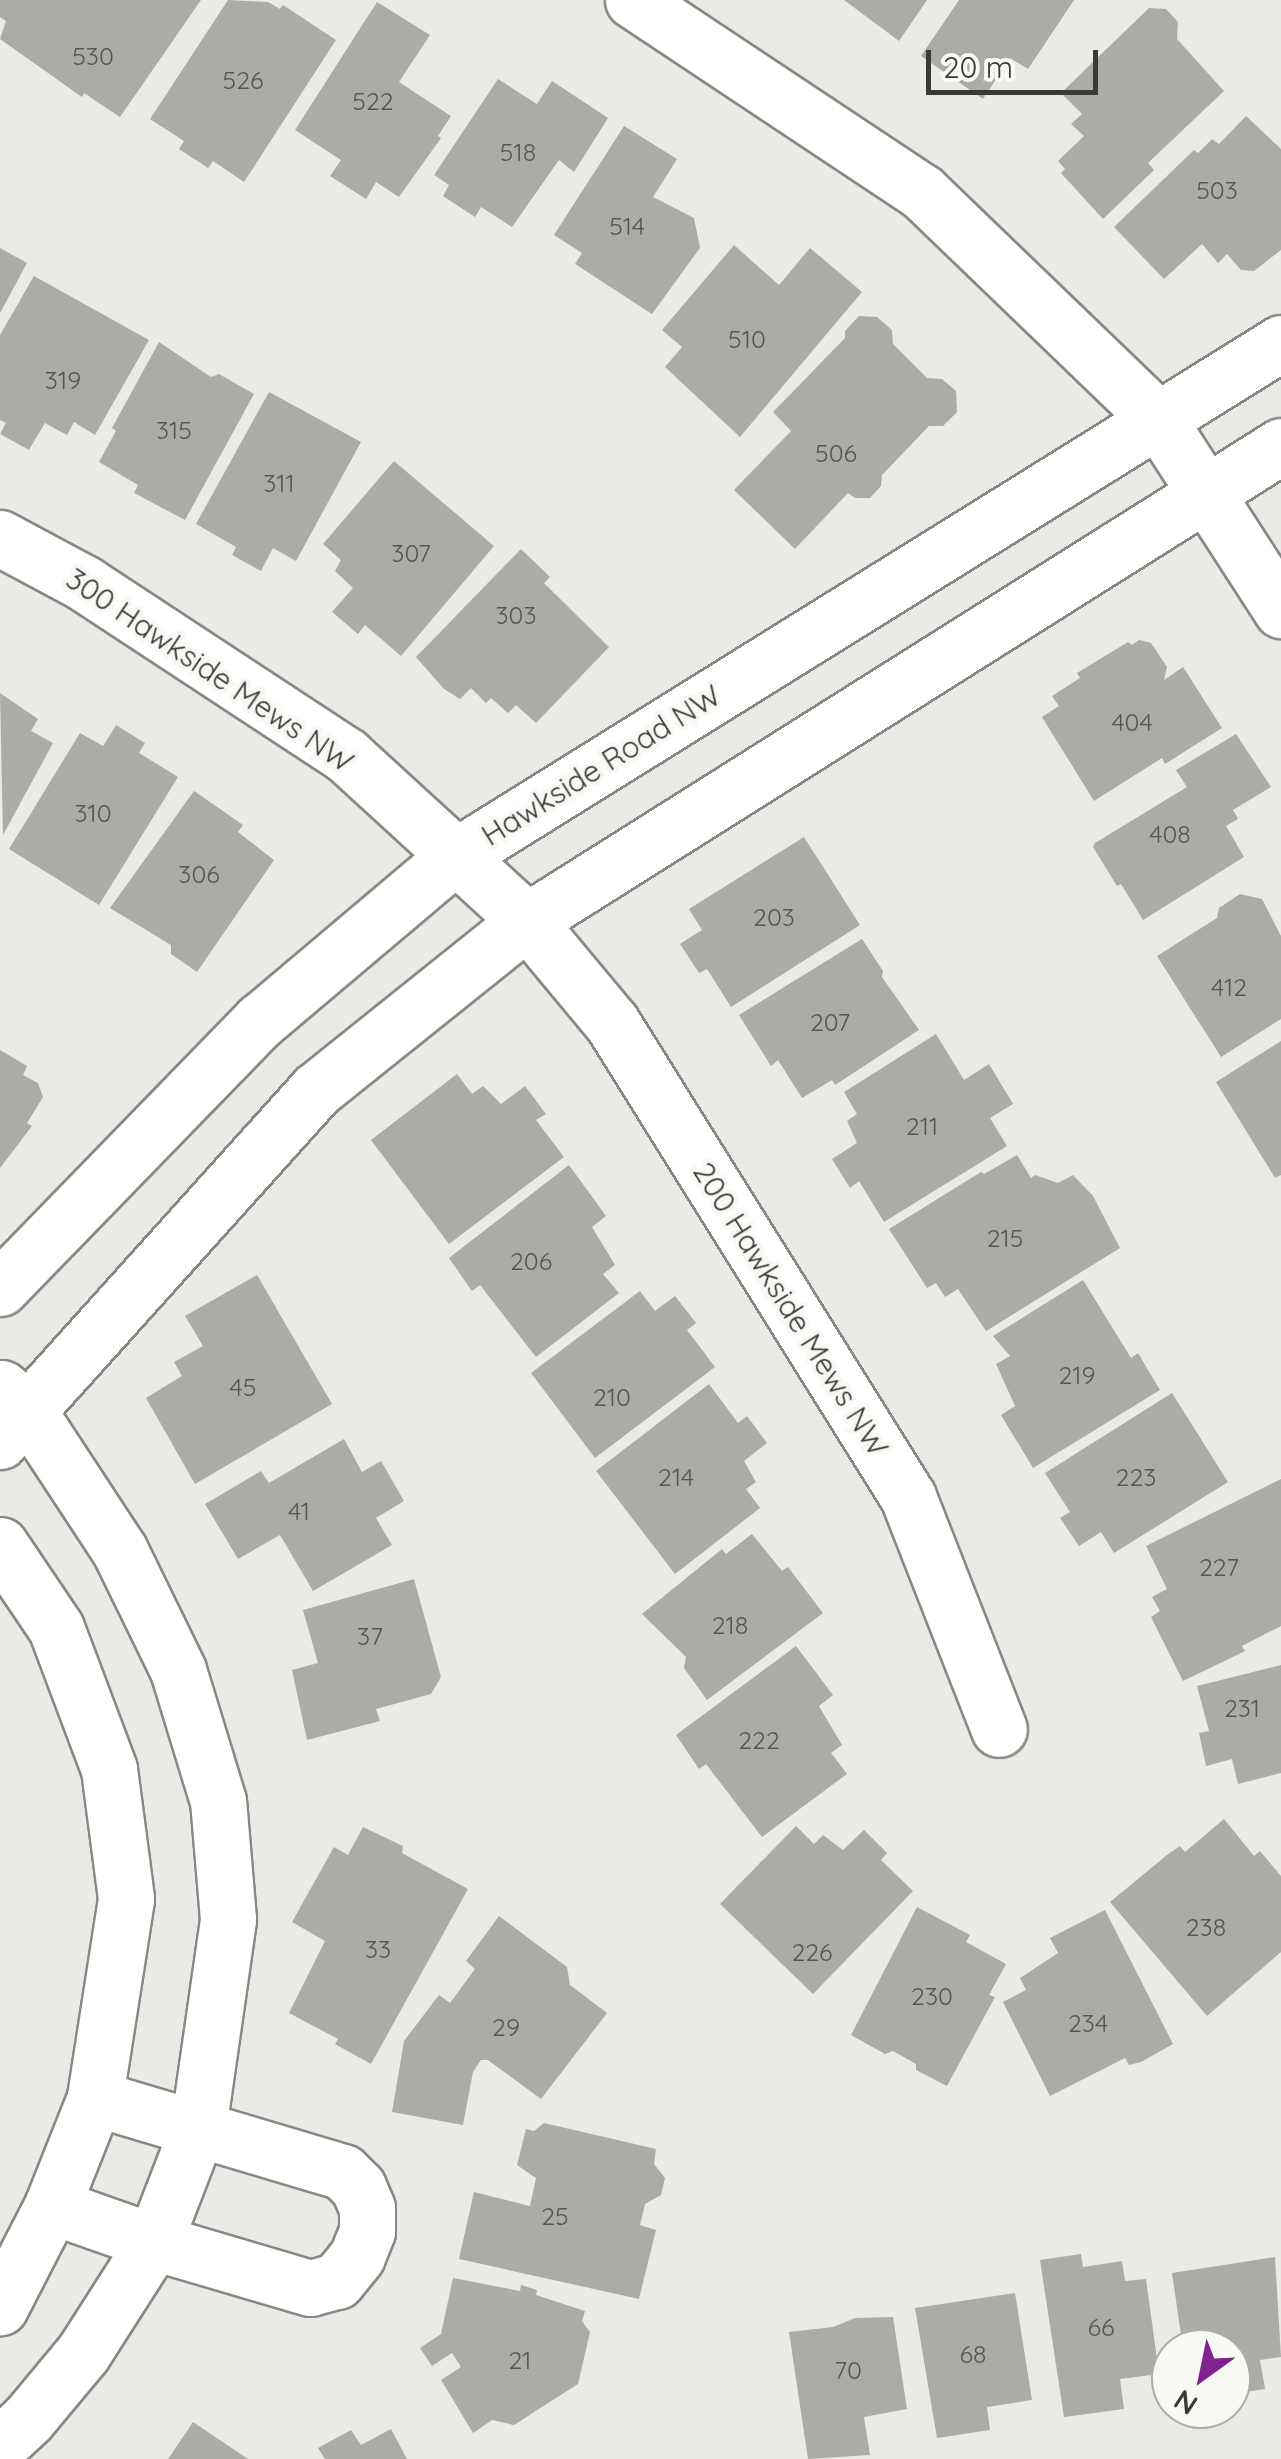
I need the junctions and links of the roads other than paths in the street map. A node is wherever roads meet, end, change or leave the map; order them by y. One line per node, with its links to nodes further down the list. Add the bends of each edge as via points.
1 (633, 0): 3 (street, via 922,192)
2 (1281, 342): 3 (street, Hawkside Road NW)
3 (1157, 418): 5 (street); 8 (street, Hawkside Road NW)
4 (1281, 446): 5 (street)
5 (1208, 492): 7 (street); 9 (street)
6 (0, 538): 8 (street, 300 Hawkside Mews NW, via 84,583 346,756)
7 (1281, 610)
8 (453, 858): 9 (street, 300 Hawkside Mews NW); 10 (street, Hawkside Road NW, via 260,1022)
9 (526, 921): 11 (street, via 316,1090); 13 (street, 200 Hawkside Mews NW, via 612,1023 908,1496)
10 (0, 1288)
11 (9, 1413): 15 (street, via 120,1551 178,1670 218,1801 228,1919)
12 (0, 1545): 14 (street, via 56,1628 109,1769 126,1899)
13 (999, 1729)
14 (95, 2098): 15 (street); 16 (street)
15 (198, 2128): 17 (street); 17 (street, via 343,2172 367,2208 367,2231 337,2281 310,2288)
16 (52, 2206): 17 (street); 18 (street)
17 (154, 2242): 19 (street, via 83,2353)
18 (0, 2306)
19 (0, 2444)

